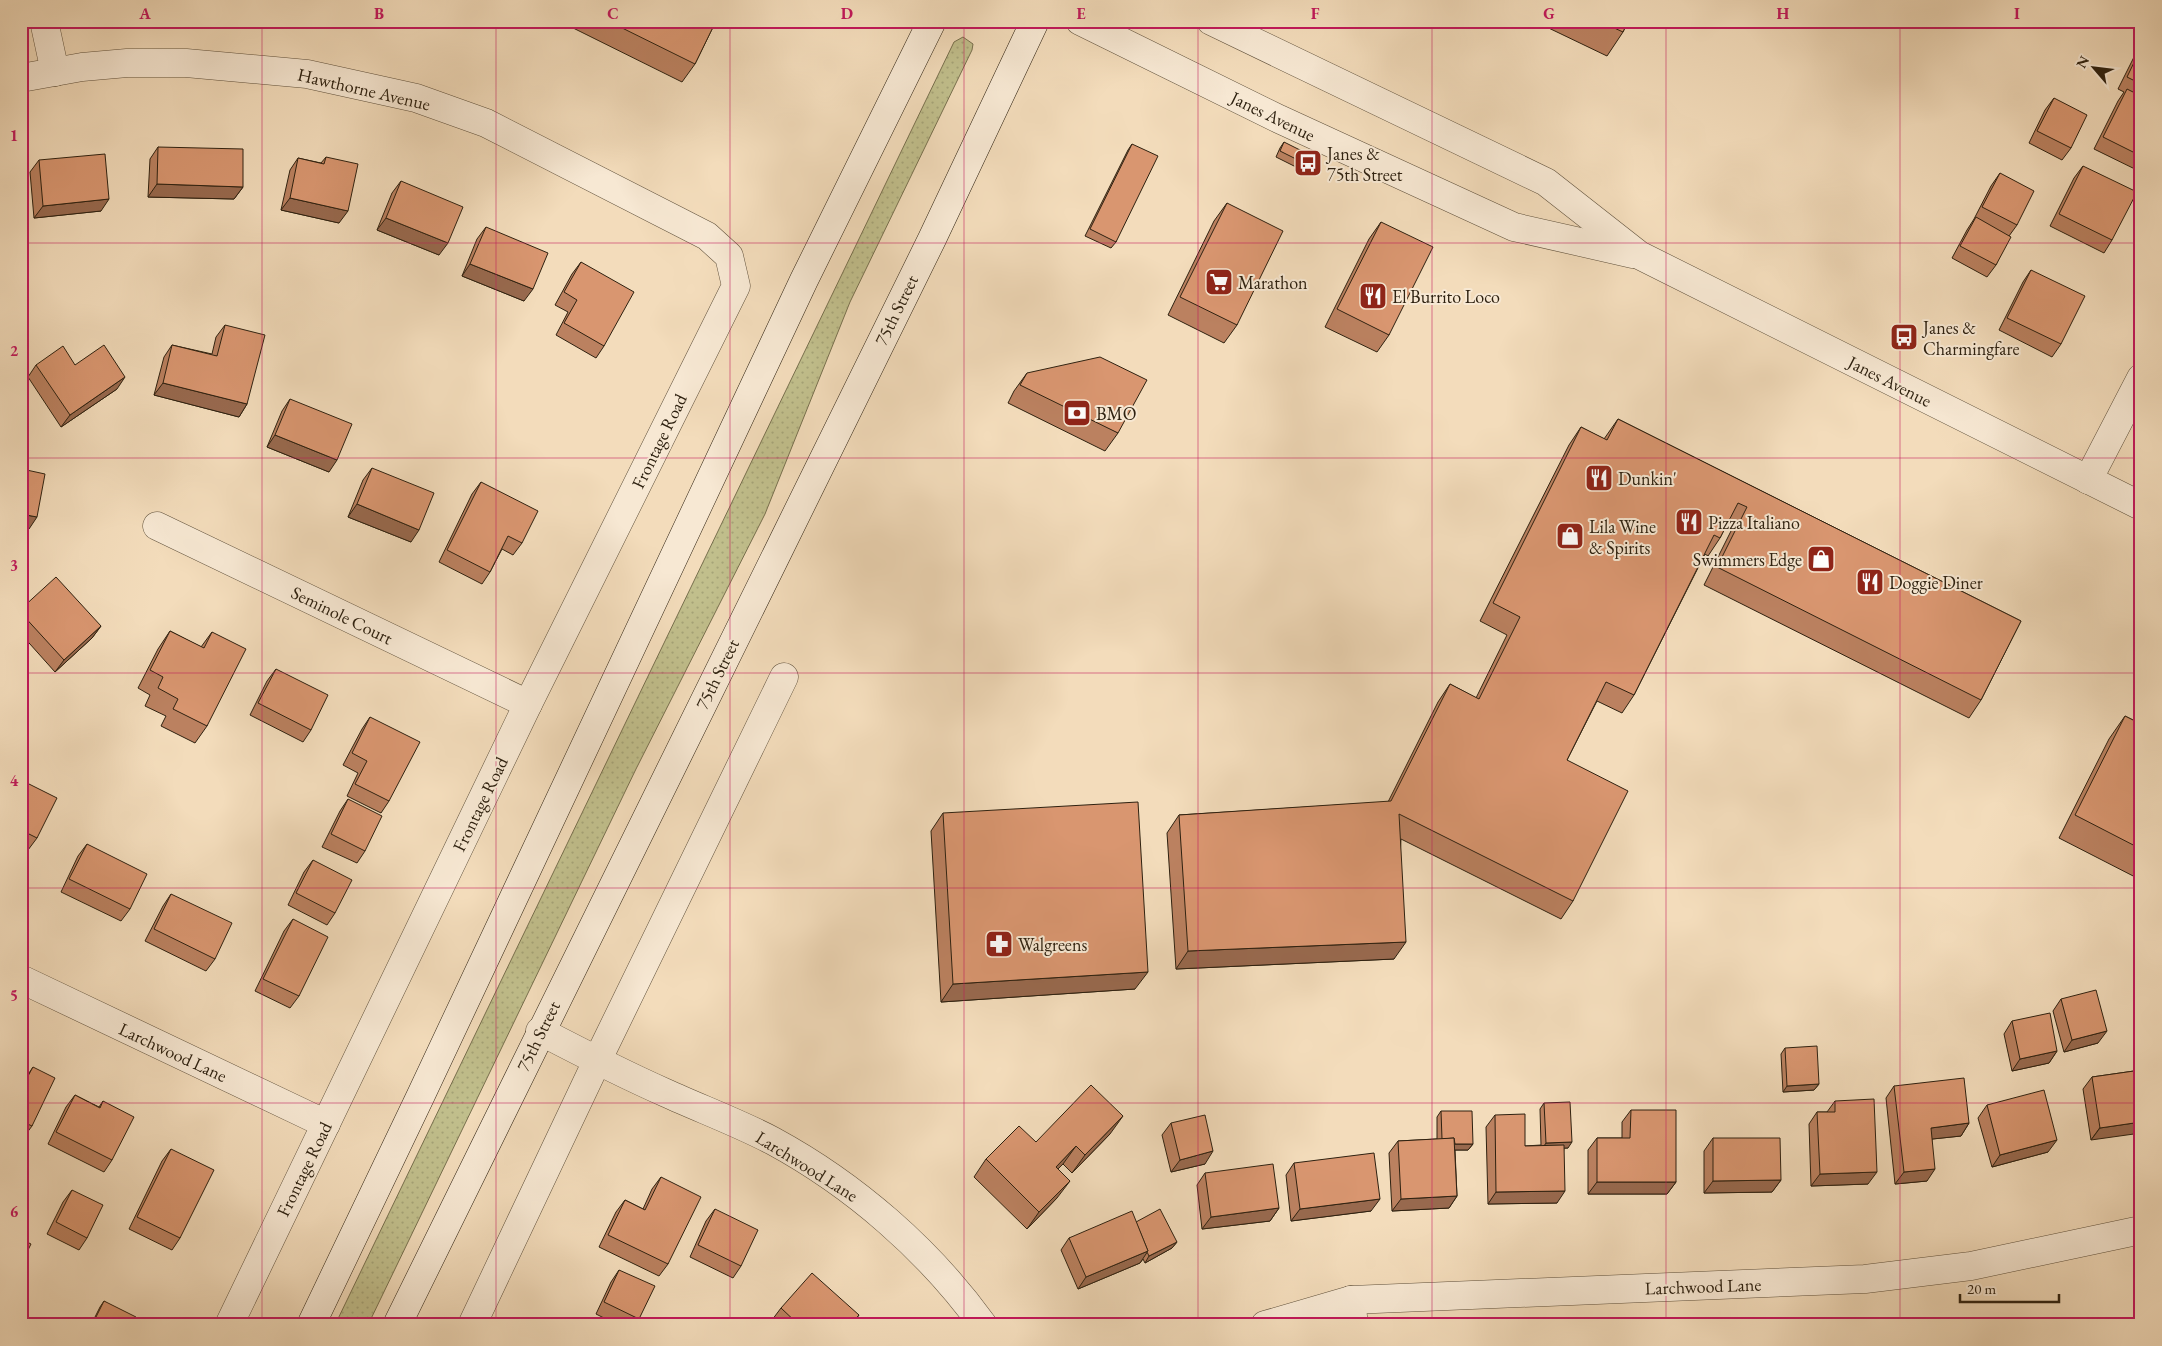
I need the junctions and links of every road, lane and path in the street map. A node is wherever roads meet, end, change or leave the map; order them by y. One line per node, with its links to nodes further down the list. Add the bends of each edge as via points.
1 (44, 21): 6 (street)
2 (932, 21): 23 (street, via 796,298)
3 (1036, 21): 17 (street, 75th Street, via 840,426)
4 (1080, 21): 8 (street, Janes Avenue, via 1279,119 1514,227)
5 (1211, 21): 8 (street, Janes Avenue, via 1546,182)
6 (55, 72): 7 (street, Hawthorne Avenue); 9 (street, Hawthorne Avenue, via 127,63 225,65 307,74 416,98 486,123 707,236 729,256)
7 (21, 78)
8 (1639, 255): 11 (street, Janes Avenue)
9 (736, 286): 15 (street, Frontage Road)
10 (2141, 378): 11 (street)
11 (2088, 480): 12 (street, Janes Avenue)
12 (2141, 506)
13 (156, 526): 15 (street, Seminole Court)
14 (784, 677): 18 (street)
15 (528, 704): 19 (street, Frontage Road)
16 (21, 979): 19 (street, Larchwood Lane)
17 (540, 1031): 18 (street, Larchwood Lane); 24 (street, 75th Street)
18 (597, 1061): 25 (street); 26 (street, Larchwood Lane, via 773,1141 834,1179 884,1218 946,1278)
19 (326, 1124): 22 (street, Frontage Road)
20 (2141, 1230): 21 (street, Larchwood Lane, via 1971,1266 1866,1279)
21 (1352, 1313): 27 (street, Larchwood Lane)
22 (229, 1325)
23 (311, 1325)
24 (397, 1325)
25 (472, 1325)
26 (983, 1325)
27 (1265, 1325)

